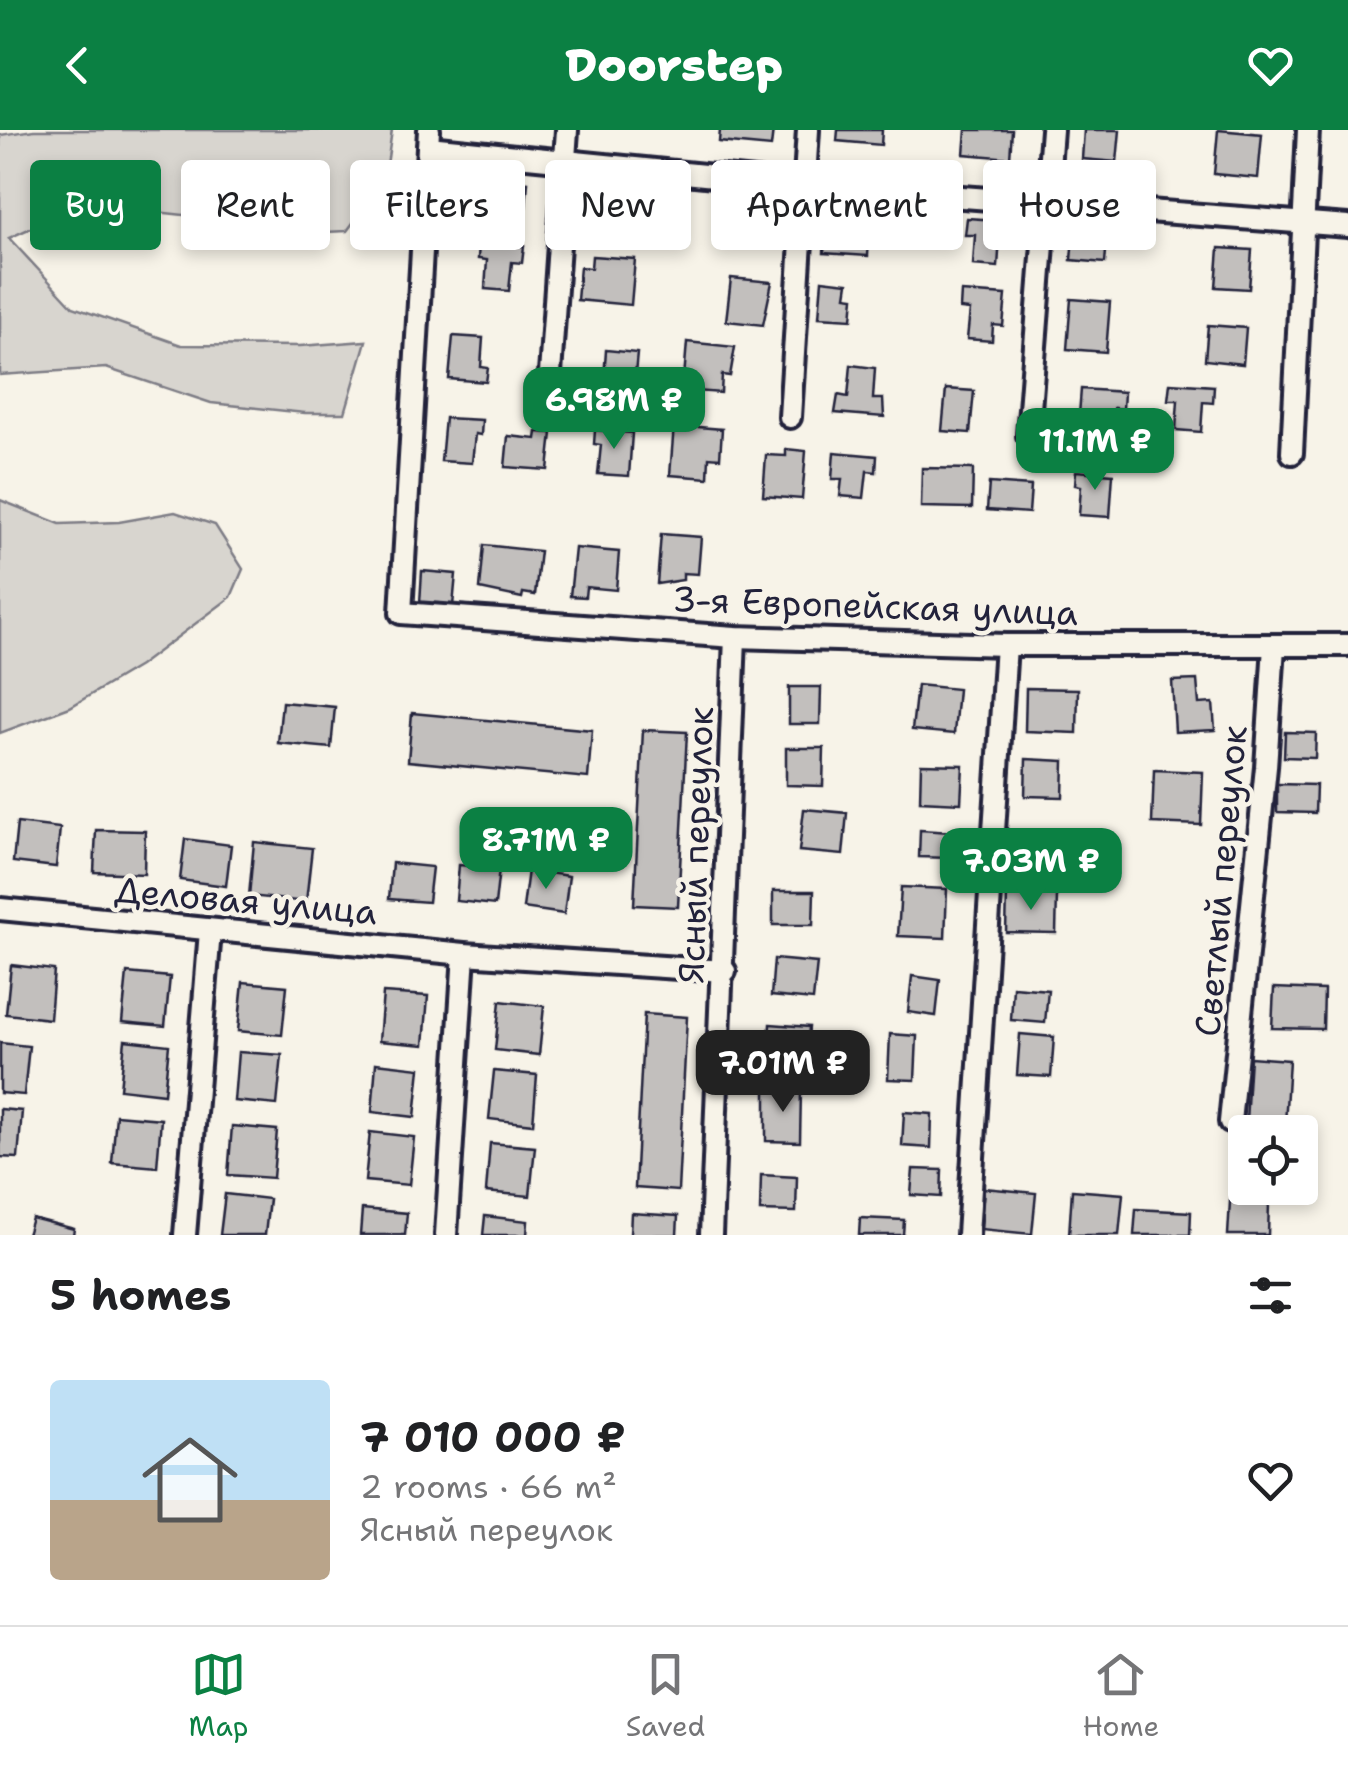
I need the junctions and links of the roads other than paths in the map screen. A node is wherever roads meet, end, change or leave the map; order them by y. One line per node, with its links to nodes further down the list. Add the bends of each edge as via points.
1 (566, 130): 6 (street)
2 (808, 130): 7 (street)
3 (1052, 130): 8 (street)
4 (1308, 130): 11 (street)
5 (428, 138): 6 (street); 19 (street, 3-я Европейская улица, via 401,614)
6 (564, 158): 9 (street); 15 (street)
7 (805, 160)
8 (1050, 160)
9 (711, 175)
10 (1156, 210): 11 (street)
11 (1302, 220): 12 (street); 18 (street)
12 (1348, 226)
13 (799, 250): 16 (street)
14 (1043, 250): 17 (street)
15 (547, 417)
16 (790, 417)
17 (1028, 435)
18 (1292, 454)
19 (735, 637): 20 (street, 3-я Европейская улица); 26 (street, Ясный переулок)
20 (1006, 645): 21 (street, 3-я Европейская улица); 31 (street)
21 (1274, 646): 22 (street, 3-я Европейская улица); 27 (street, Светлый переулок)
22 (1348, 646)
23 (0, 910): 24 (street, Деловая улица)
24 (210, 931): 25 (street, Деловая улица); 28 (street)
25 (464, 954): 26 (street, Деловая улица); 29 (street)
26 (725, 971): 30 (street, Ясный переулок)
27 (1231, 1115)
28 (185, 1235)
29 (446, 1235)
30 (712, 1235)
31 (968, 1235)

